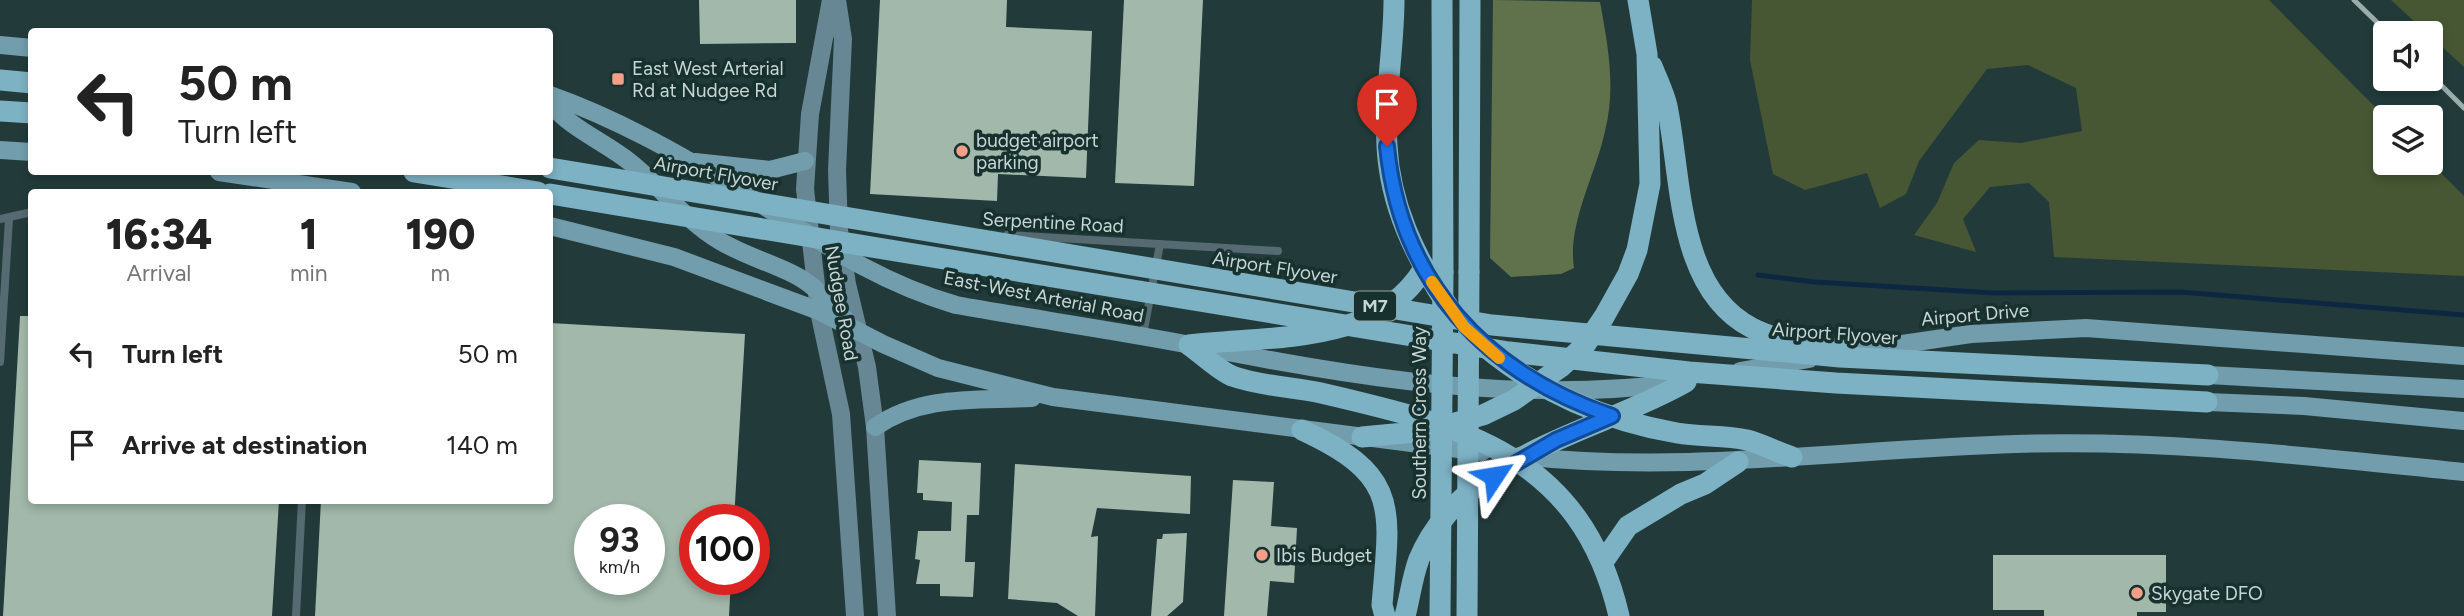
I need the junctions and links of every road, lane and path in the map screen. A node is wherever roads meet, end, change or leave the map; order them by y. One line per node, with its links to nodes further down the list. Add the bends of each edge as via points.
1 (831, 0): 18 (main road, Nudgee Road)
2 (837, 0): 33 (main road, Nudgee Road, via 843,30 837,170)
3 (1394, 0): 34 (highway, via 1389,167 1400,217)
4 (1442, 0): 67 (highway, Southern Cross Way, bridge)
5 (1470, 0): 68 (highway, bridge)
6 (1638, 0): 9 (highway)
7 (0, 45): 8 (main road)
8 (28, 48)
9 (1647, 54): 40 (highway, via 1666,102 1690,239 1708,285 1724,306 1751,328); 46 (highway, via 1650,172 1637,250 1593,334)
10 (0, 80): 11 (highway)
11 (28, 83)
12 (553, 96): 19 (main road, East-West Arterial Road, via 607,117)
13 (553, 107): 35 (main road, via 565,121 633,164 707,233 794,274)
14 (0, 111): 15 (highway)
15 (28, 113)
16 (0, 150): 17 (main road)
17 (28, 152)
18 (805, 161): 19 (main road, via 770,170); 30 (main road, Nudgee Road)
19 (691, 162): 30 (main road, East-West Arterial Road)
20 (553, 168): 43 (highway, Airport Flyover / M7, bridge, via 1492,325 1839,357)
21 (239, 175): 23 (main road)
22 (433, 175): 24 (highway)
23 (332, 189)
24 (520, 189)
25 (553, 194): 49 (highway, M7, bridge, via 1509,352 1823,382)
26 (28, 213): 27 (lane)
27 (4, 219): 42 (lane)
28 (553, 227): 36 (main road, via 674,257)
29 (945, 231): 31 (lane, Serpentine Road)
30 (809, 237): 33 (main road, East-West Arterial Road); 35 (main road, Nudgee Road)
31 (1160, 244): 32 (lane, Serpentine Road); 38 (lane)
32 (1278, 251)
33 (842, 258): 37 (main road, Nudgee Road); 38 (main road, East-West Arterial Road, via 908,291 956,305)
34 (1423, 268): 39 (highway, via 1404,296 1374,315 1350,323 1302,335); 46 (highway, via 1471,333)
35 (816, 290): 36 (main road, Nudgee Road); 37 (main road)
36 (819, 311): 37 (main road); 63 (main road, Nudgee Road, via 840,406)
37 (858, 332): 48 (main road, via 938,368); 52 (main road, Nudgee Road)
38 (1143, 338): 39 (main road, East-West Arterial Road)
39 (1189, 345): 45 (main road, East-West Arterial Road); 55 (highway, via 1231,376 1316,392)
40 (1848, 352): 41 (main road, Airport Drive, via 1945,336 2065,328); 44 (main road, Airport Drive)
41 (2464, 356)
42 (0, 362)
43 (2208, 375): 47 (main road)
44 (1686, 382): 46 (main road, Airport Drive, via 1625,389); 50 (highway)
45 (1451, 387): 46 (main road, Airport Drive)
46 (1539, 389): 50 (highway); 55 (highway, via 1483,415)
47 (2464, 389)
48 (1053, 397): 52 (main road, via 926,403); 53 (main road)
49 (2207, 402): 51 (main road)
50 (1612, 416): 56 (highway); 57 (highway, via 1677,433 1746,440)
51 (2464, 421)
52 (875, 427): 64 (main road, Nudgee Road)
53 (1302, 430): 54 (main road); 65 (highway, via 1355,459 1381,495 1387,526)
54 (1362, 437): 55 (highway)
55 (1451, 437): 56 (highway)
56 (1517, 457): 58 (main road, via 1623,463); 61 (highway, via 1561,500); 66 (highway, via 1459,502 1436,529 1415,570)
57 (1792, 457): 58 (main road); 59 (main road, via 1992,444 2143,444)
58 (1738, 462): 61 (highway, via 1628,526)
59 (2464, 472)
60 (302, 504): 62 (lane)
61 (1603, 562): 69 (highway)
62 (296, 616)
63 (855, 616)
64 (887, 616)
65 (1385, 616)
66 (1405, 616)
67 (1440, 616)
68 (1467, 616)
69 (1619, 616)

